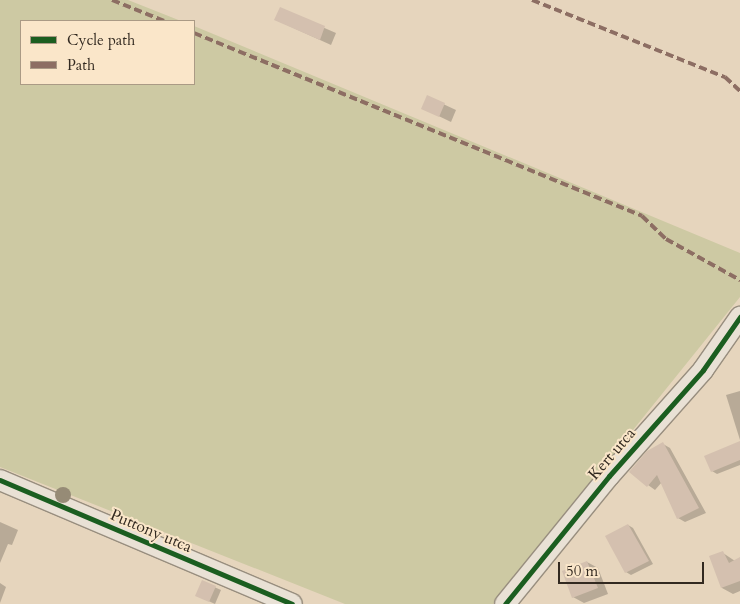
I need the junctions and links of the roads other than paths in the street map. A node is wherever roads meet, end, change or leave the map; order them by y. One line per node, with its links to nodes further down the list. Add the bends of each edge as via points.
1 (736, 327): 4 (street, Kert utca)
2 (0, 480): 3 (street, Puttony utca)
3 (292, 604)
4 (505, 604)

